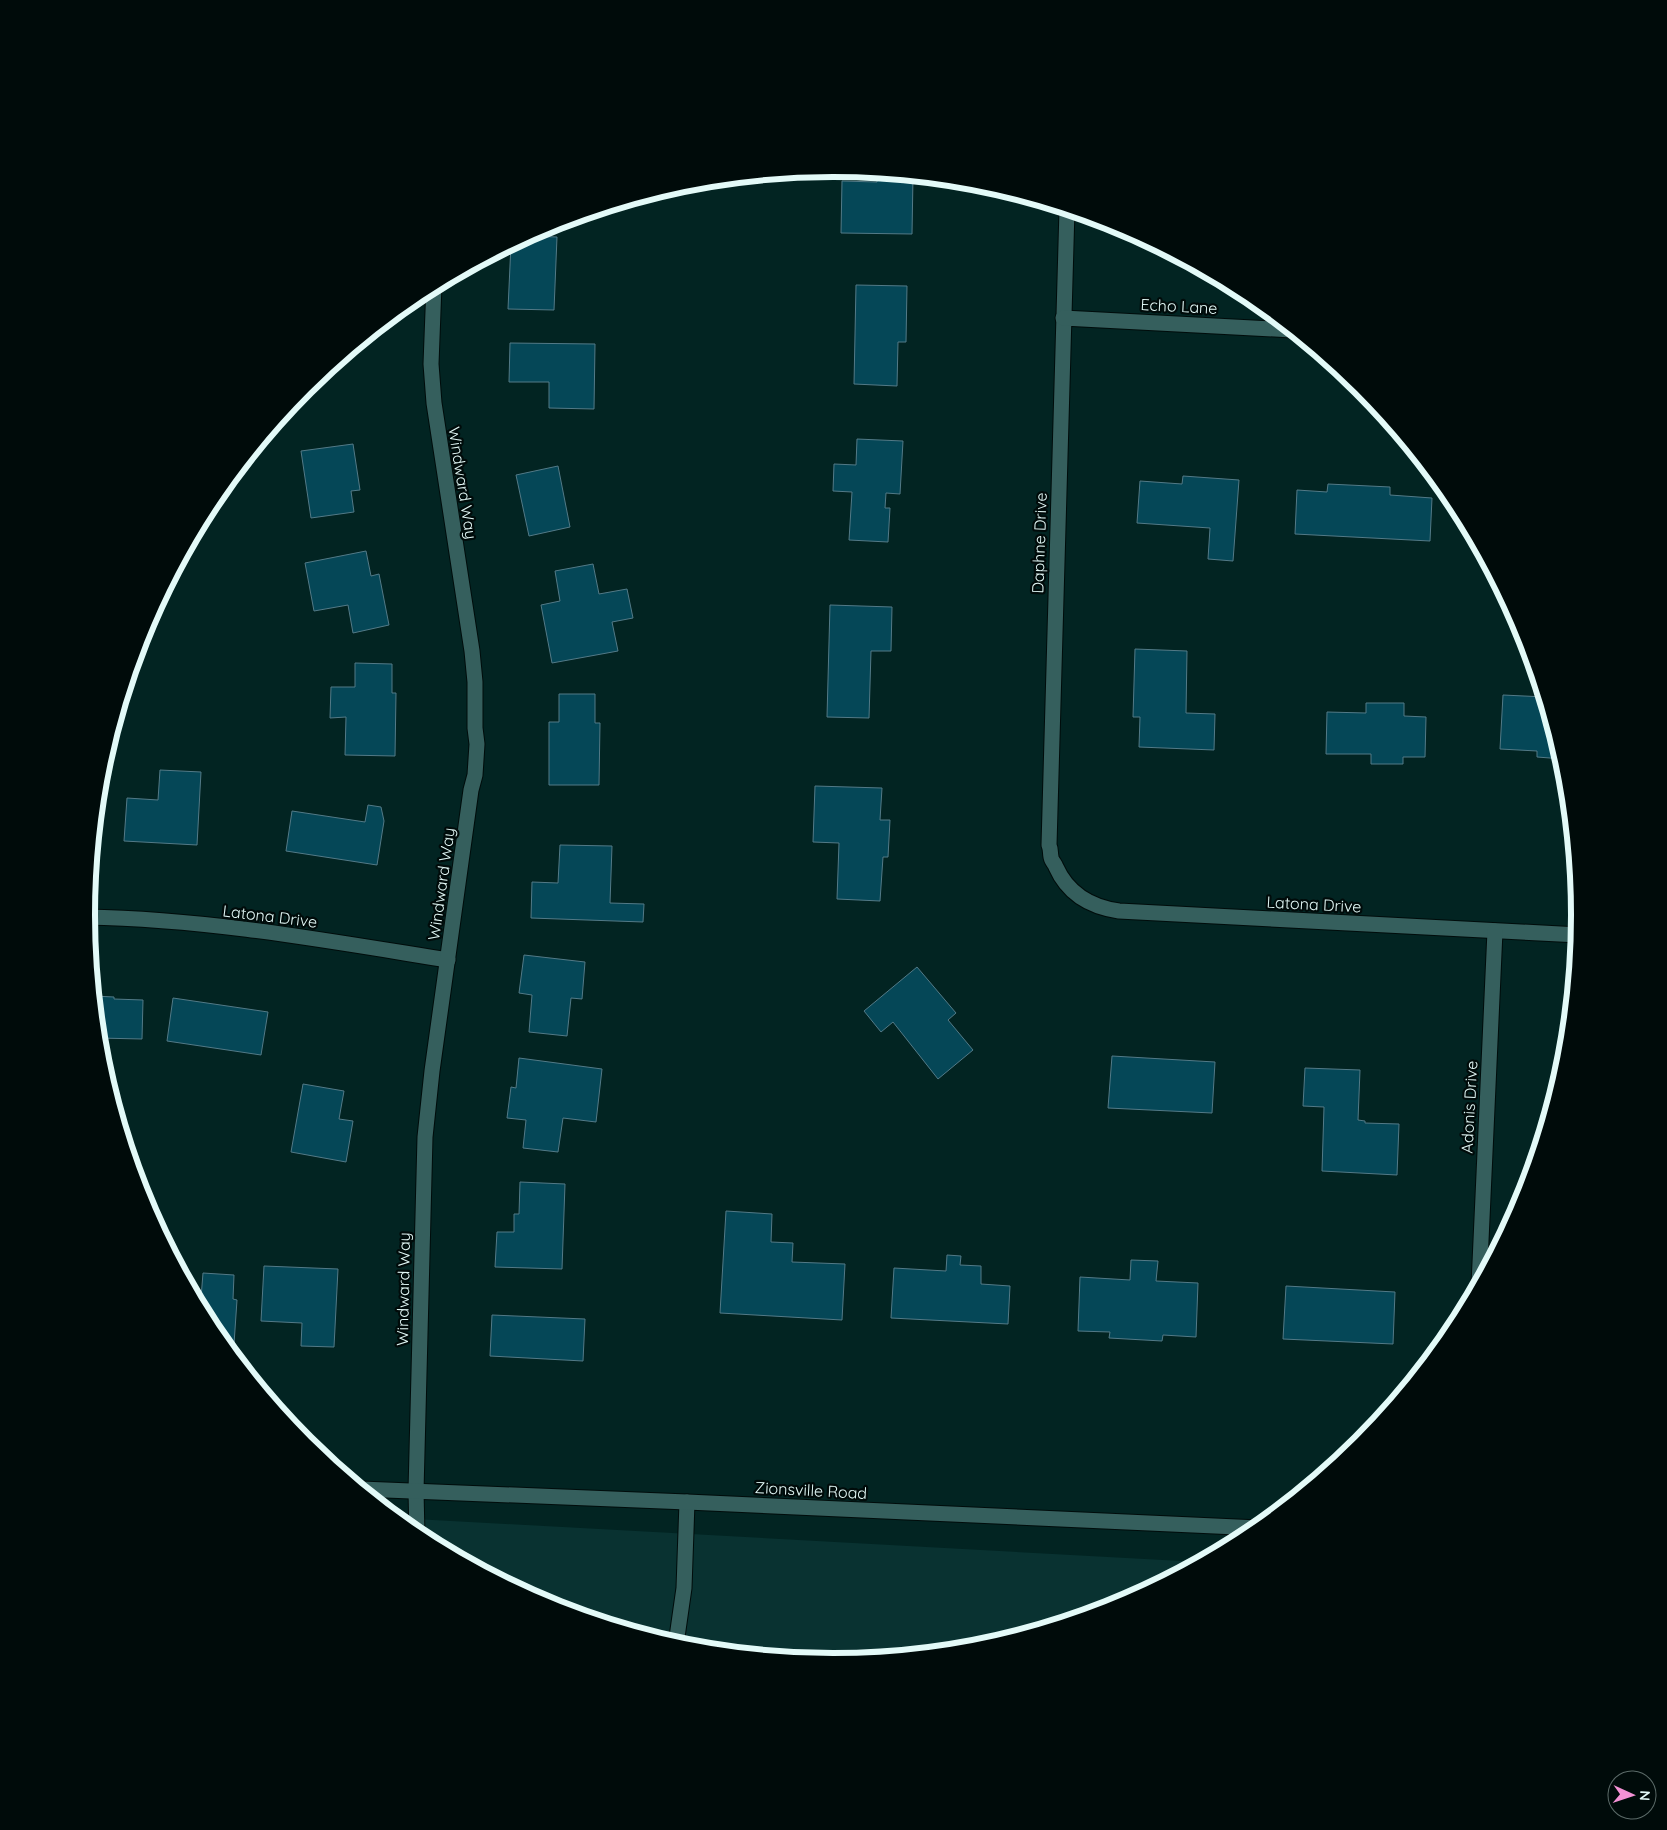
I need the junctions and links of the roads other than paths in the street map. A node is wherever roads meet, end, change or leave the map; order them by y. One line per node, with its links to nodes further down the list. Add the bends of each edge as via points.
1 (1067, 215): 3 (street, Daphne Drive)
2 (434, 294): 9 (street, Windward Way, via 431,364 434,403 472,650 477,744)
3 (1063, 318): 4 (street, Echo Lane); 5 (street, Daphne Drive, via 1049,845 1050,856)
4 (1284, 330)
5 (1060, 876): 7 (street, Latona Drive, via 1069,888 1089,903 1119,911)
6 (95, 917): 9 (street, Latona Drive, via 244,929)
7 (1495, 931): 8 (street, Latona Drive); 10 (street, Adonis Drive)
8 (1571, 935)
9 (448, 960): 12 (street, Windward Way, via 425,1137)
10 (1480, 1272)
11 (370, 1489): 12 (street, Zionsville Road)
12 (416, 1490): 13 (street, Zionsville Road); 14 (street, Windward Way)
13 (686, 1502): 15 (street, Zionsville Road); 16 (street, via 684,1588)
14 (417, 1525)
15 (1246, 1527)
16 (677, 1636)

